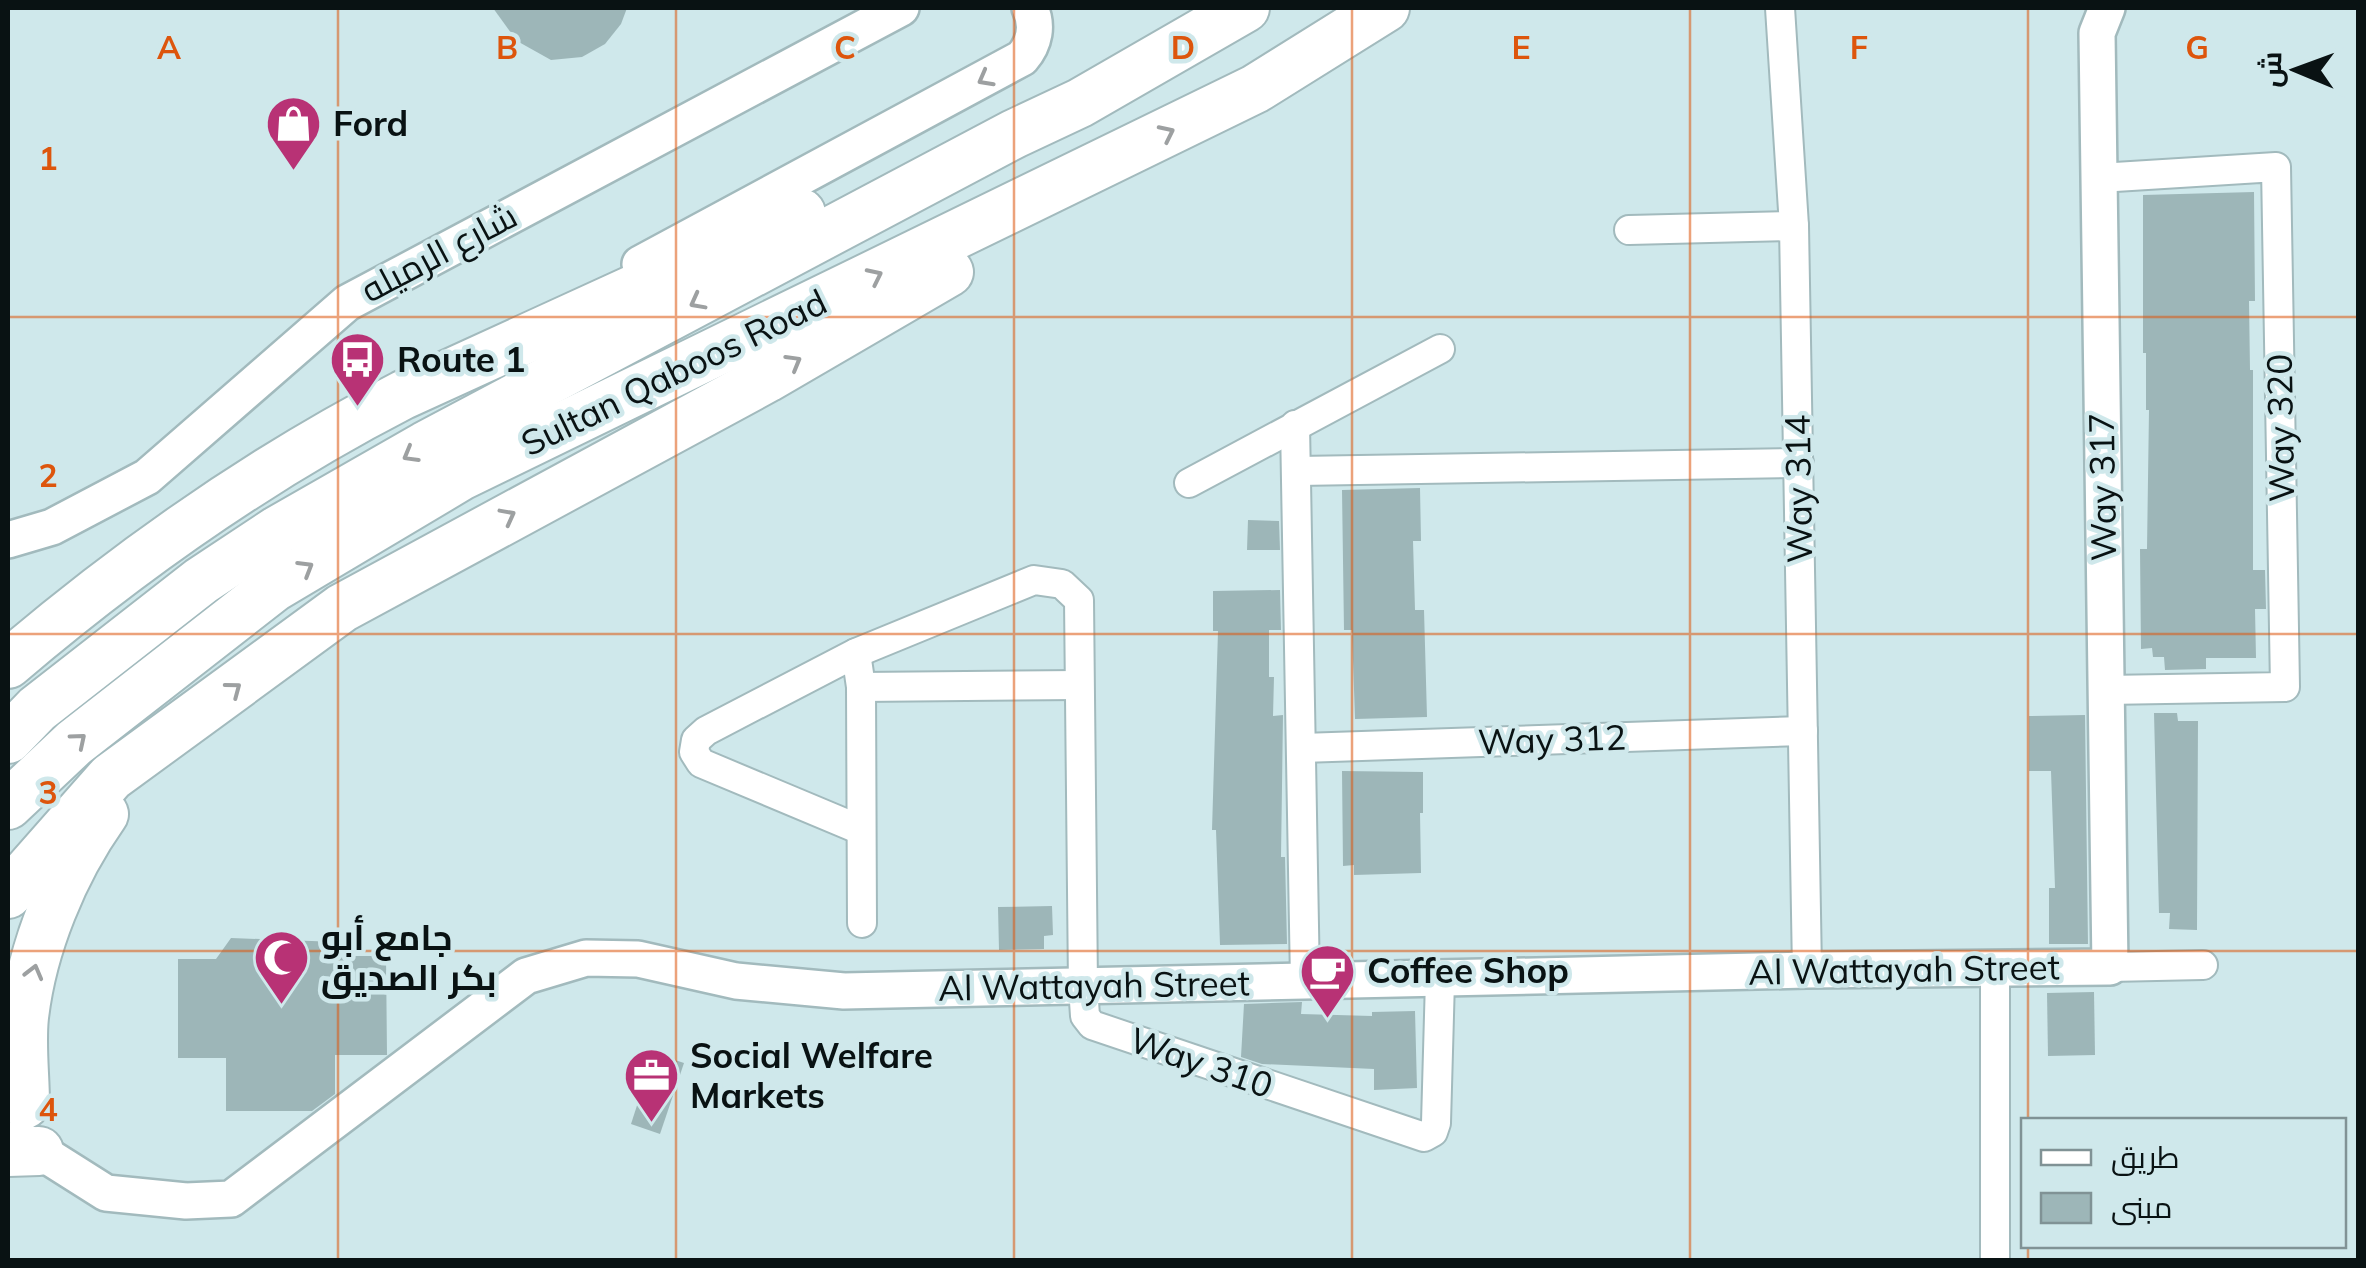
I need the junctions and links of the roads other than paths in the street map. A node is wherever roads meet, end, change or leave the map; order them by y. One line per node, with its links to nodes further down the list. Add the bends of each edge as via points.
1 (901, 8): 18 (street, شارع الرميله, via 347,303 148,477 52,527)
2 (1030, 8): 13 (street, one-way to 13, via 1034,36 1022,58 433,371)
3 (1245, 8): 7 (highway, Sultan Qaboos Road)
4 (1385, 8): 9 (highway, Sultan Qaboos Road, one-way to 4, via 1255,89)
5 (1780, 8): 10 (street, Way 314)
6 (2106, 8): 8 (street, Way 317, via 2097,34)
7 (1014, 134): 13 (highway, via 953,146); 27 (highway, Sultan Qaboos Road, one-way to 27, via 278,530 201,581)
8 (2099, 178): 23 (street, Way 317); 23 (street, Way 320, via 2276,167 2285,687)
9 (1033, 199): 26 (highway, one-way to 9, via 342,608 767,378 970,259); 30 (highway, Sultan Qaboos Road, one-way to 9, via 74,743 273,588 462,476)
10 (1794, 226): 11 (street); 15 (street, Way 314)
11 (1629, 230)
12 (1440, 349): 14 (street)
13 (403, 394): 19 (highway, via 176,531)
14 (1295, 424): 16 (street); 17 (street)
15 (1798, 464): 16 (street); 25 (street, Way 314)
16 (1298, 471): 28 (street)
17 (1189, 483)
18 (8, 540)
19 (18, 645): 24 (highway, via 29,683)
20 (856, 652): 21 (street, Way 310, via 1034,580 1062,584 1078,600); 22 (street); 31 (street, via 706,730 694,746 701,763)
21 (1079, 685): 22 (street); 41 (street, Way 310)
22 (861, 687): 31 (street)
23 (2106, 690): 36 (street, Way 317)
24 (8, 704)
25 (1803, 731): 28 (street, Way 312); 38 (street, Way 314)
26 (168, 736): 29 (highway); 42 (highway, one-way to 26, via 24,1019 46,927 83,844)
27 (8, 739)
28 (1302, 748): 40 (street)
29 (111, 777): 32 (highway, via 77,786); 33 (highway)
30 (8, 806)
31 (862, 830): 34 (street)
32 (8, 853)
33 (8, 894)
34 (862, 923)
35 (2203, 965): 36 (street, Al Wattayah Street)
36 (2110, 968): 37 (street, Al Wattayah Street)
37 (1996, 969): 38 (street, Al Wattayah Street); 43 (street)
38 (1807, 970): 39 (street, Al Wattayah Street)
39 (1440, 980): 40 (street, Al Wattayah Street); 41 (street, Way 310, via 1436,1123 1419,1138 1096,1028 1085,1016)
40 (1305, 982): 41 (street, Al Wattayah Street)
41 (1083, 986): 42 (street, Al Wattayah Street, via 844,990 736,981 638,959 586,958 526,976 231,1199 106,1192)
42 (26, 1130)
43 (1995, 1260)

